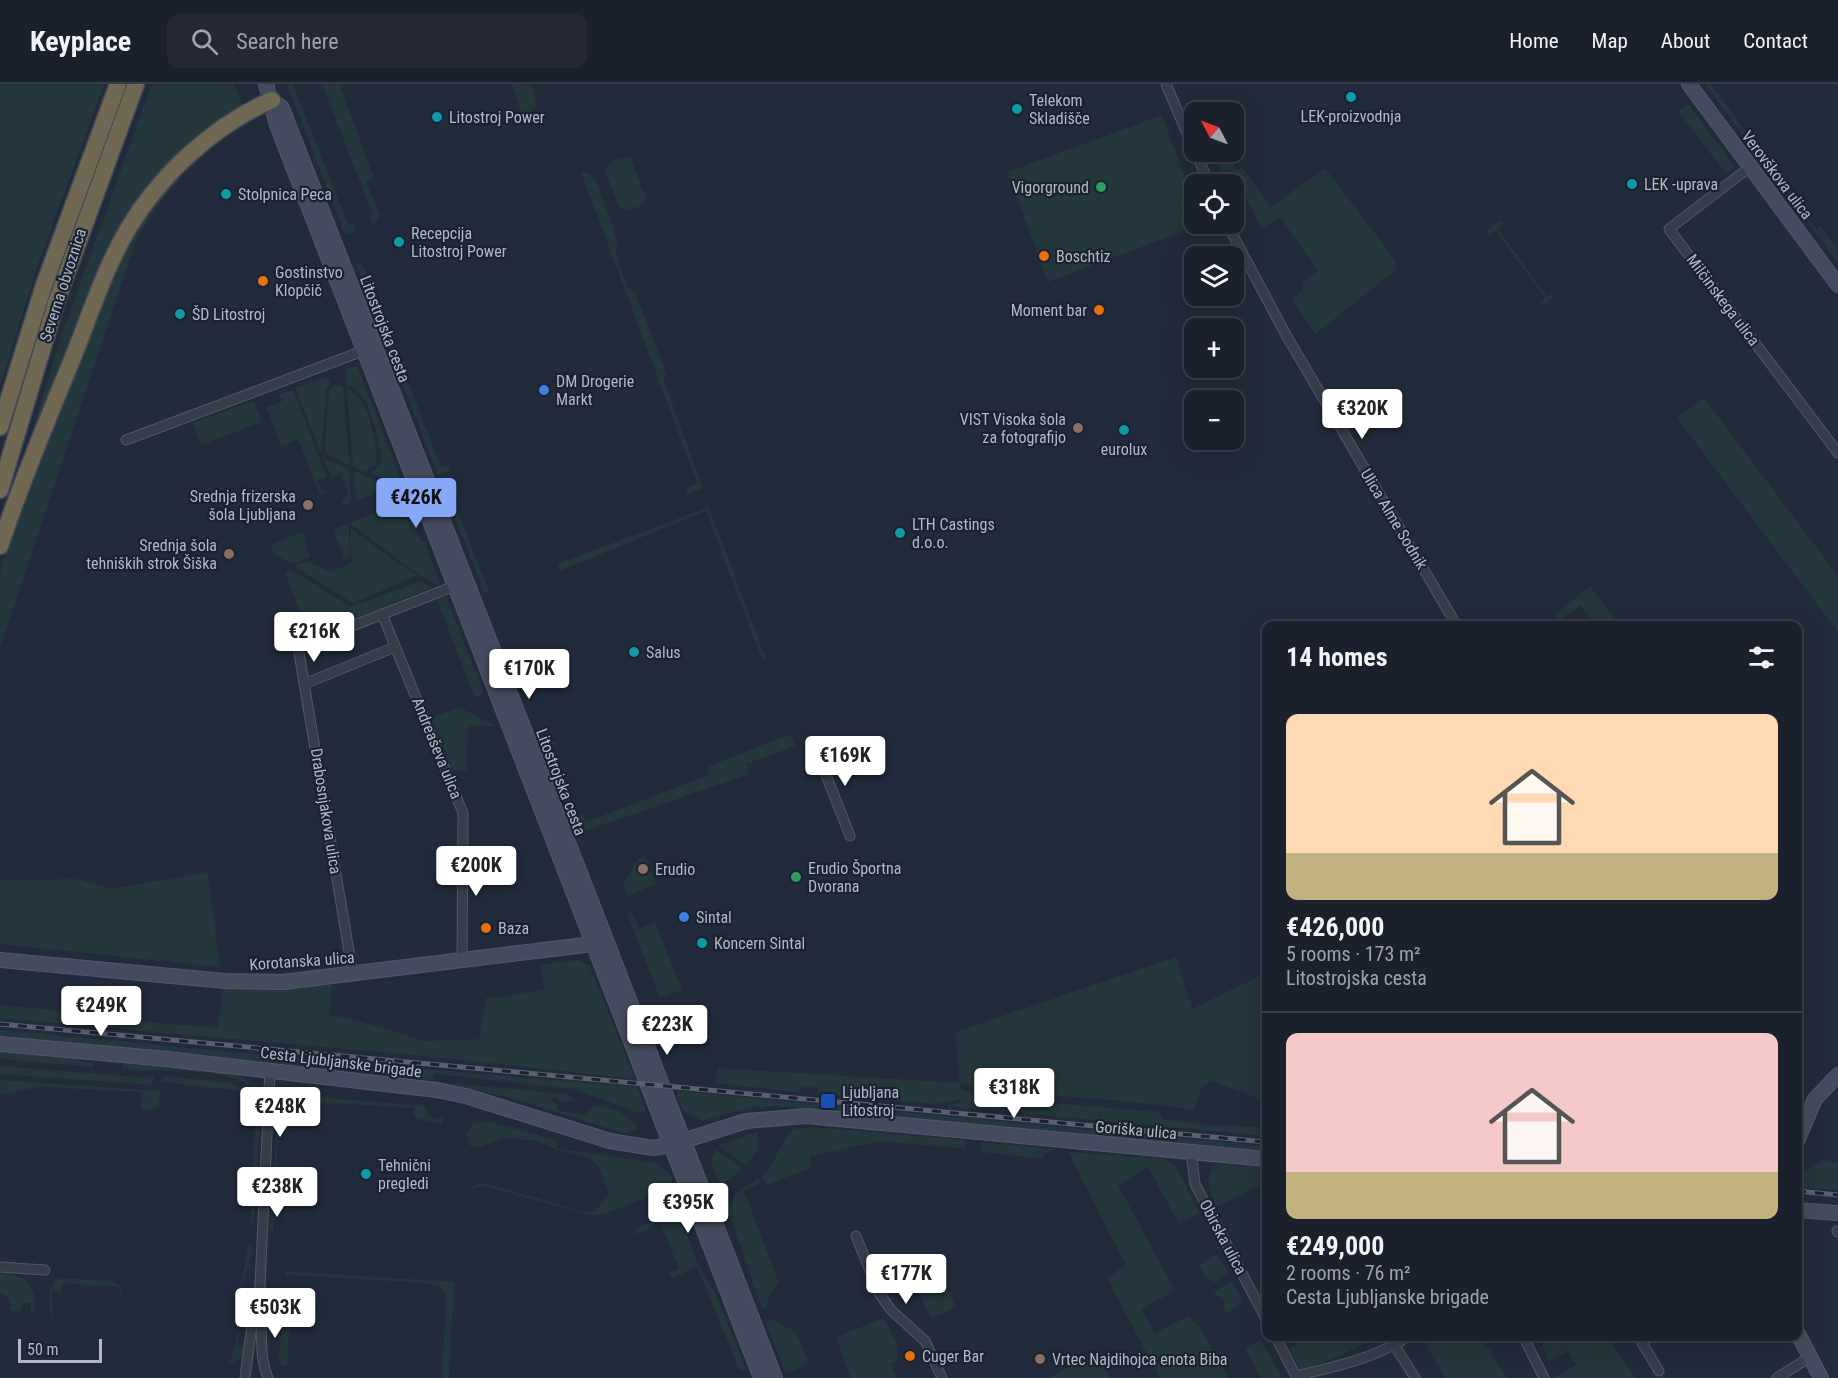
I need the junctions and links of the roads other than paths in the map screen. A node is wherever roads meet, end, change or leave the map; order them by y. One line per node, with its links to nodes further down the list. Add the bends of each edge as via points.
1 (118, 84): 12 (highway, Severna obvoznica, via 47,276)
2 (136, 84): 15 (highway, Severna obvoznica, via 57,300)
3 (266, 84): 6 (street, Litostrojska cesta)
4 (1166, 84): 7 (street)
5 (1689, 84): 8 (street, Verovškova ulica)
6 (272, 100): 11 (street, Litostrojska cesta, via 282,108 301,172); 16 (highway, via 244,113 190,154 127,229 46,422)
7 (1184, 127)
8 (1750, 167): 10 (street, Verovškova ulica); 14 (street, Milčinskega ulica, via 1669,229)
9 (1232, 234): 19 (street, Ulica Alme Sodnik, via 1286,335)
10 (1838, 285)
11 (370, 349): 13 (street); 17 (street, Litostrojska cesta)
12 (0, 427)
13 (126, 440)
14 (1838, 453)
15 (0, 490)
16 (0, 546)
17 (461, 584): 18 (street); 24 (street, Litostrojska cesta)
18 (382, 614): 20 (street, Andreaševa ulica); 21 (street, Drabosnjakova ulica, via 298,647)
19 (1454, 621)
20 (395, 647): 21 (street); 26 (street, Andreaševa ulica, via 463,813)
21 (304, 684): 28 (street, Drabosnjakova ulica)
22 (815, 747): 23 (street)
23 (850, 836)
24 (600, 944): 26 (street, Korotanska ulica); 27 (street, Litostrojska cesta)
25 (0, 960): 28 (street, Korotanska ulica, via 234,981 283,982)
26 (462, 960): 28 (street, Korotanska ulica)
27 (610, 971): 33 (street, Litostrojska cesta); 34 (street, Litostrojska cesta)
28 (353, 975)
29 (0, 1044): 30 (street, Cesta Ljubljanske brigade)
30 (270, 1071): 34 (street, Cesta Ljubljanske brigade, via 437,1090 610,1141 653,1148); 42 (street)
31 (1838, 1075): 32 (street, via 1815,1099)
32 (1802, 1129)
33 (684, 1141): 34 (street, Cesta Ljubljanske brigade); 35 (street, Goriška ulica, via 746,1121 806,1116); 58 (street, Litostrojska cesta)
34 (670, 1145): 57 (street, Litostrojska cesta)
35 (1191, 1152): 36 (street, Goriška ulica); 43 (street, Obirska ulica, via 1195,1184)
36 (1262, 1159)
37 (1802, 1210): 38 (street)
38 (1838, 1213)
39 (856, 1236): 59 (street, via 879,1293 891,1310 925,1341)
40 (0, 1267): 41 (street)
41 (45, 1270)
42 (259, 1307): 53 (street); 56 (street, via 261,1359)
43 (1262, 1311)
44 (1278, 1341): 54 (street)
45 (1402, 1341): 49 (street)
46 (1526, 1341): 62 (street)
47 (1641, 1341): 52 (street)
48 (1802, 1341): 50 (street)
49 (1395, 1346): 51 (street); 61 (street)
50 (1810, 1357): 63 (street); 64 (street)
51 (1329, 1368): 54 (street); 60 (street)
52 (1659, 1371)
53 (244, 1377): 55 (street)
54 (1297, 1377)
55 (256, 1378)
56 (268, 1378)
57 (761, 1378)
58 (775, 1378)
59 (942, 1378)
60 (1335, 1378)
61 (1415, 1378)
62 (1544, 1378)
63 (1777, 1378)
64 (1821, 1378)

